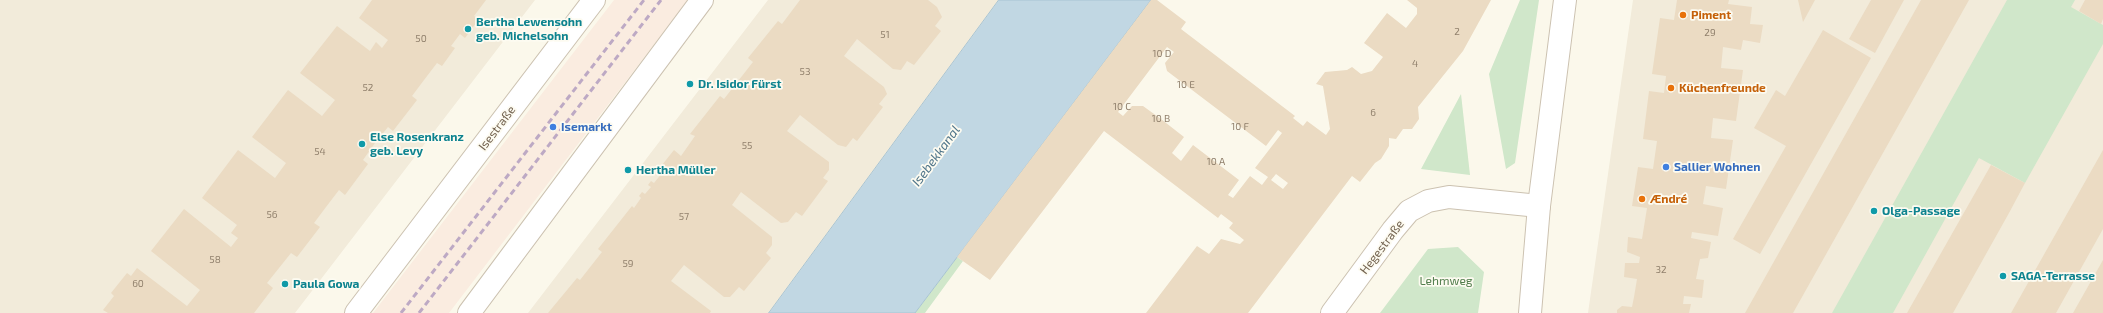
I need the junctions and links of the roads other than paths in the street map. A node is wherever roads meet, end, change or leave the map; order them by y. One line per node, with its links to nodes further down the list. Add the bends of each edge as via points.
1 (594, 0): 5 (street, Isestraße)
2 (702, 0): 6 (street)
3 (1565, 0): 4 (street)
4 (1539, 206): 7 (street, Hegestraße, via 1449,196 1428,201 1409,212 1397,226); 8 (street)
5 (356, 313)
6 (469, 313)
7 (1332, 313)
8 (1530, 313)

